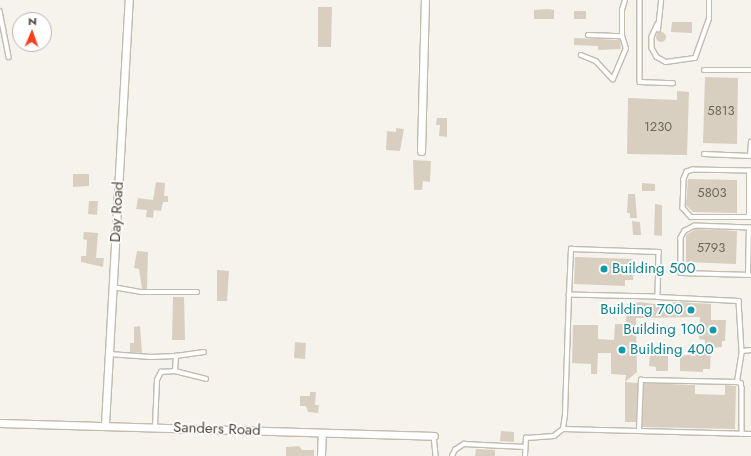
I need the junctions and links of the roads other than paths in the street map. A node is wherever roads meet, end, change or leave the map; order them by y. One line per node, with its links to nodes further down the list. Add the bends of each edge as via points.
1 (128, 0): 27 (street, Day Road)
2 (425, 0): 18 (street)
3 (625, 0): 11 (lane, via 622,10)
4 (640, 0): 16 (lane, via 640,82)
5 (661, 0): 8 (lane)
6 (709, 0): 8 (lane, via 709,19 695,58 666,62 657,58 652,42 653,32)
7 (0, 11): 13 (lane)
8 (658, 24): 9 (lane)
9 (658, 30)
10 (588, 35): 11 (lane)
11 (622, 36): 12 (lane, via 626,49 613,79 596,61)
12 (581, 55)
13 (9, 57)
14 (704, 70): 15 (lane)
15 (751, 70)
16 (673, 83)
17 (751, 142): 20 (lane)
18 (420, 151)
19 (704, 154): 20 (lane)
20 (751, 156)
21 (750, 171): 22 (lane); 23 (lane, via 687,172 684,179 683,208 691,217)
22 (750, 217): 23 (lane)
23 (704, 218): 24 (lane)
24 (703, 226): 25 (lane); 26 (lane, via 695,226 685,231 681,238 681,273)
25 (750, 228): 26 (lane)
26 (749, 275)
27 (113, 286): 28 (lane, via 142,292); 34 (street, Day Road)
28 (196, 292)
29 (569, 295): 30 (lane); 30 (lane, via 571,249 659,252); 42 (lane)
30 (658, 297): 32 (lane, via 739,301)
31 (751, 350): 32 (lane)
32 (742, 351): 38 (lane)
33 (204, 352): 35 (lane)
34 (109, 354): 35 (lane, via 152,358); 40 (street, Day Road)
35 (176, 356): 36 (lane)
36 (175, 371): 37 (lane); 41 (lane, via 161,372 156,380)
37 (206, 379)
38 (737, 382): 43 (lane, via 641,380); 45 (lane, via 741,383)
39 (0, 423): 40 (street, Sanders Road)
40 (105, 424): 41 (street, Sanders Road)
41 (155, 426): 44 (street, Sanders Road)
42 (563, 429): 43 (lane); 48 (lane, via 554,436 526,438)
43 (639, 431): 45 (lane)
44 (322, 433): 47 (street, Sanders Road); 49 (street)
45 (742, 434): 46 (lane)
46 (751, 434)
47 (434, 436): 50 (lane)
48 (526, 447): 51 (lane, via 464,444 455,450); 52 (lane)
49 (321, 456)
50 (436, 456)
51 (452, 456)
52 (525, 456)

